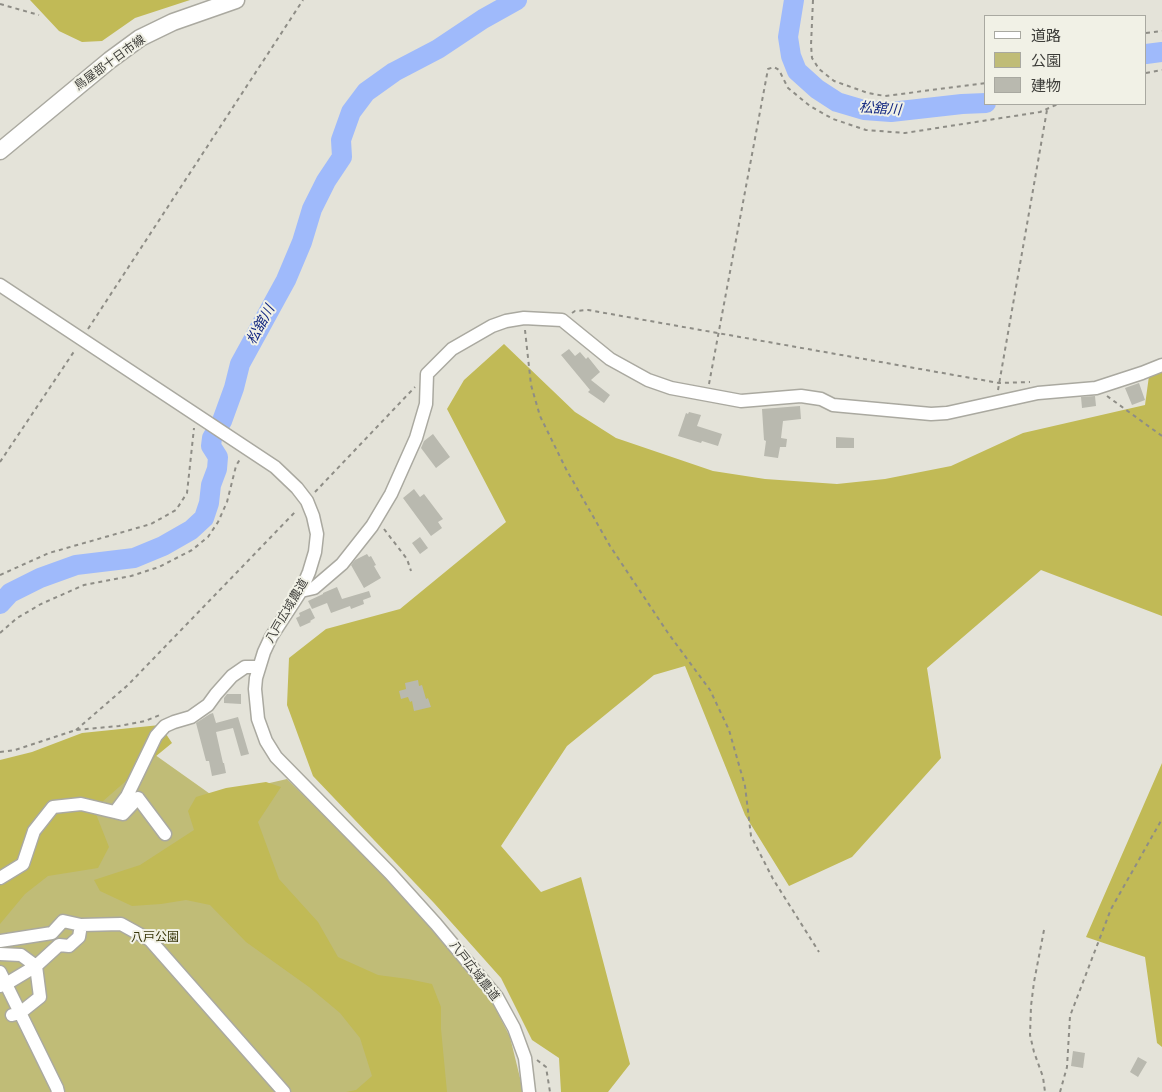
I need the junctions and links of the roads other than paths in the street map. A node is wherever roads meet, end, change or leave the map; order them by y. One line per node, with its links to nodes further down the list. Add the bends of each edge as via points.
1 (236, 0): 2 (main road, 鳥屋部十日市線, via 173,22 140,38)
2 (0, 151)
3 (0, 285): 5 (street, 八戸広域農道, via 275,467 298,488 313,516 317,534 310,572)
4 (1162, 365): 5 (street, via 1096,388 1038,393 930,414 833,404 801,396 741,401 671,388 648,380 610,359 562,320 524,318 506,321 452,349 427,374 426,404 416,438 391,494 342,564 314,588)
5 (301, 591): 6 (street, 八戸広域農道, via 271,637)
6 (258, 667): 7 (street, via 245,668 232,676 208,705 191,717 165,726 156,736 127,796); 21 (street, 八戸広域農道, via 255,689 258,719 276,757 390,873 497,997 514,1028 525,1058)
7 (115, 812): 8 (street, via 123,814 138,798); 9 (street, via 81,804 52,807 34,831 23,864)
8 (164, 834)
9 (0, 878)
10 (81, 925): 11 (street, via 63,921); 13 (street, via 79,937 74,942 69,946); 20 (street, via 121,924 150,940)
11 (52, 934): 12 (street); 13 (street)
12 (0, 941)
13 (59, 945): 15 (street)
14 (0, 954): 15 (street, via 21,955)
15 (36, 966): 17 (street); 18 (street, via 40,997)
16 (0, 972): 17 (street)
17 (3, 985): 18 (street)
18 (16, 1014): 19 (street)
19 (58, 1092)
20 (284, 1092)
21 (528, 1092)

